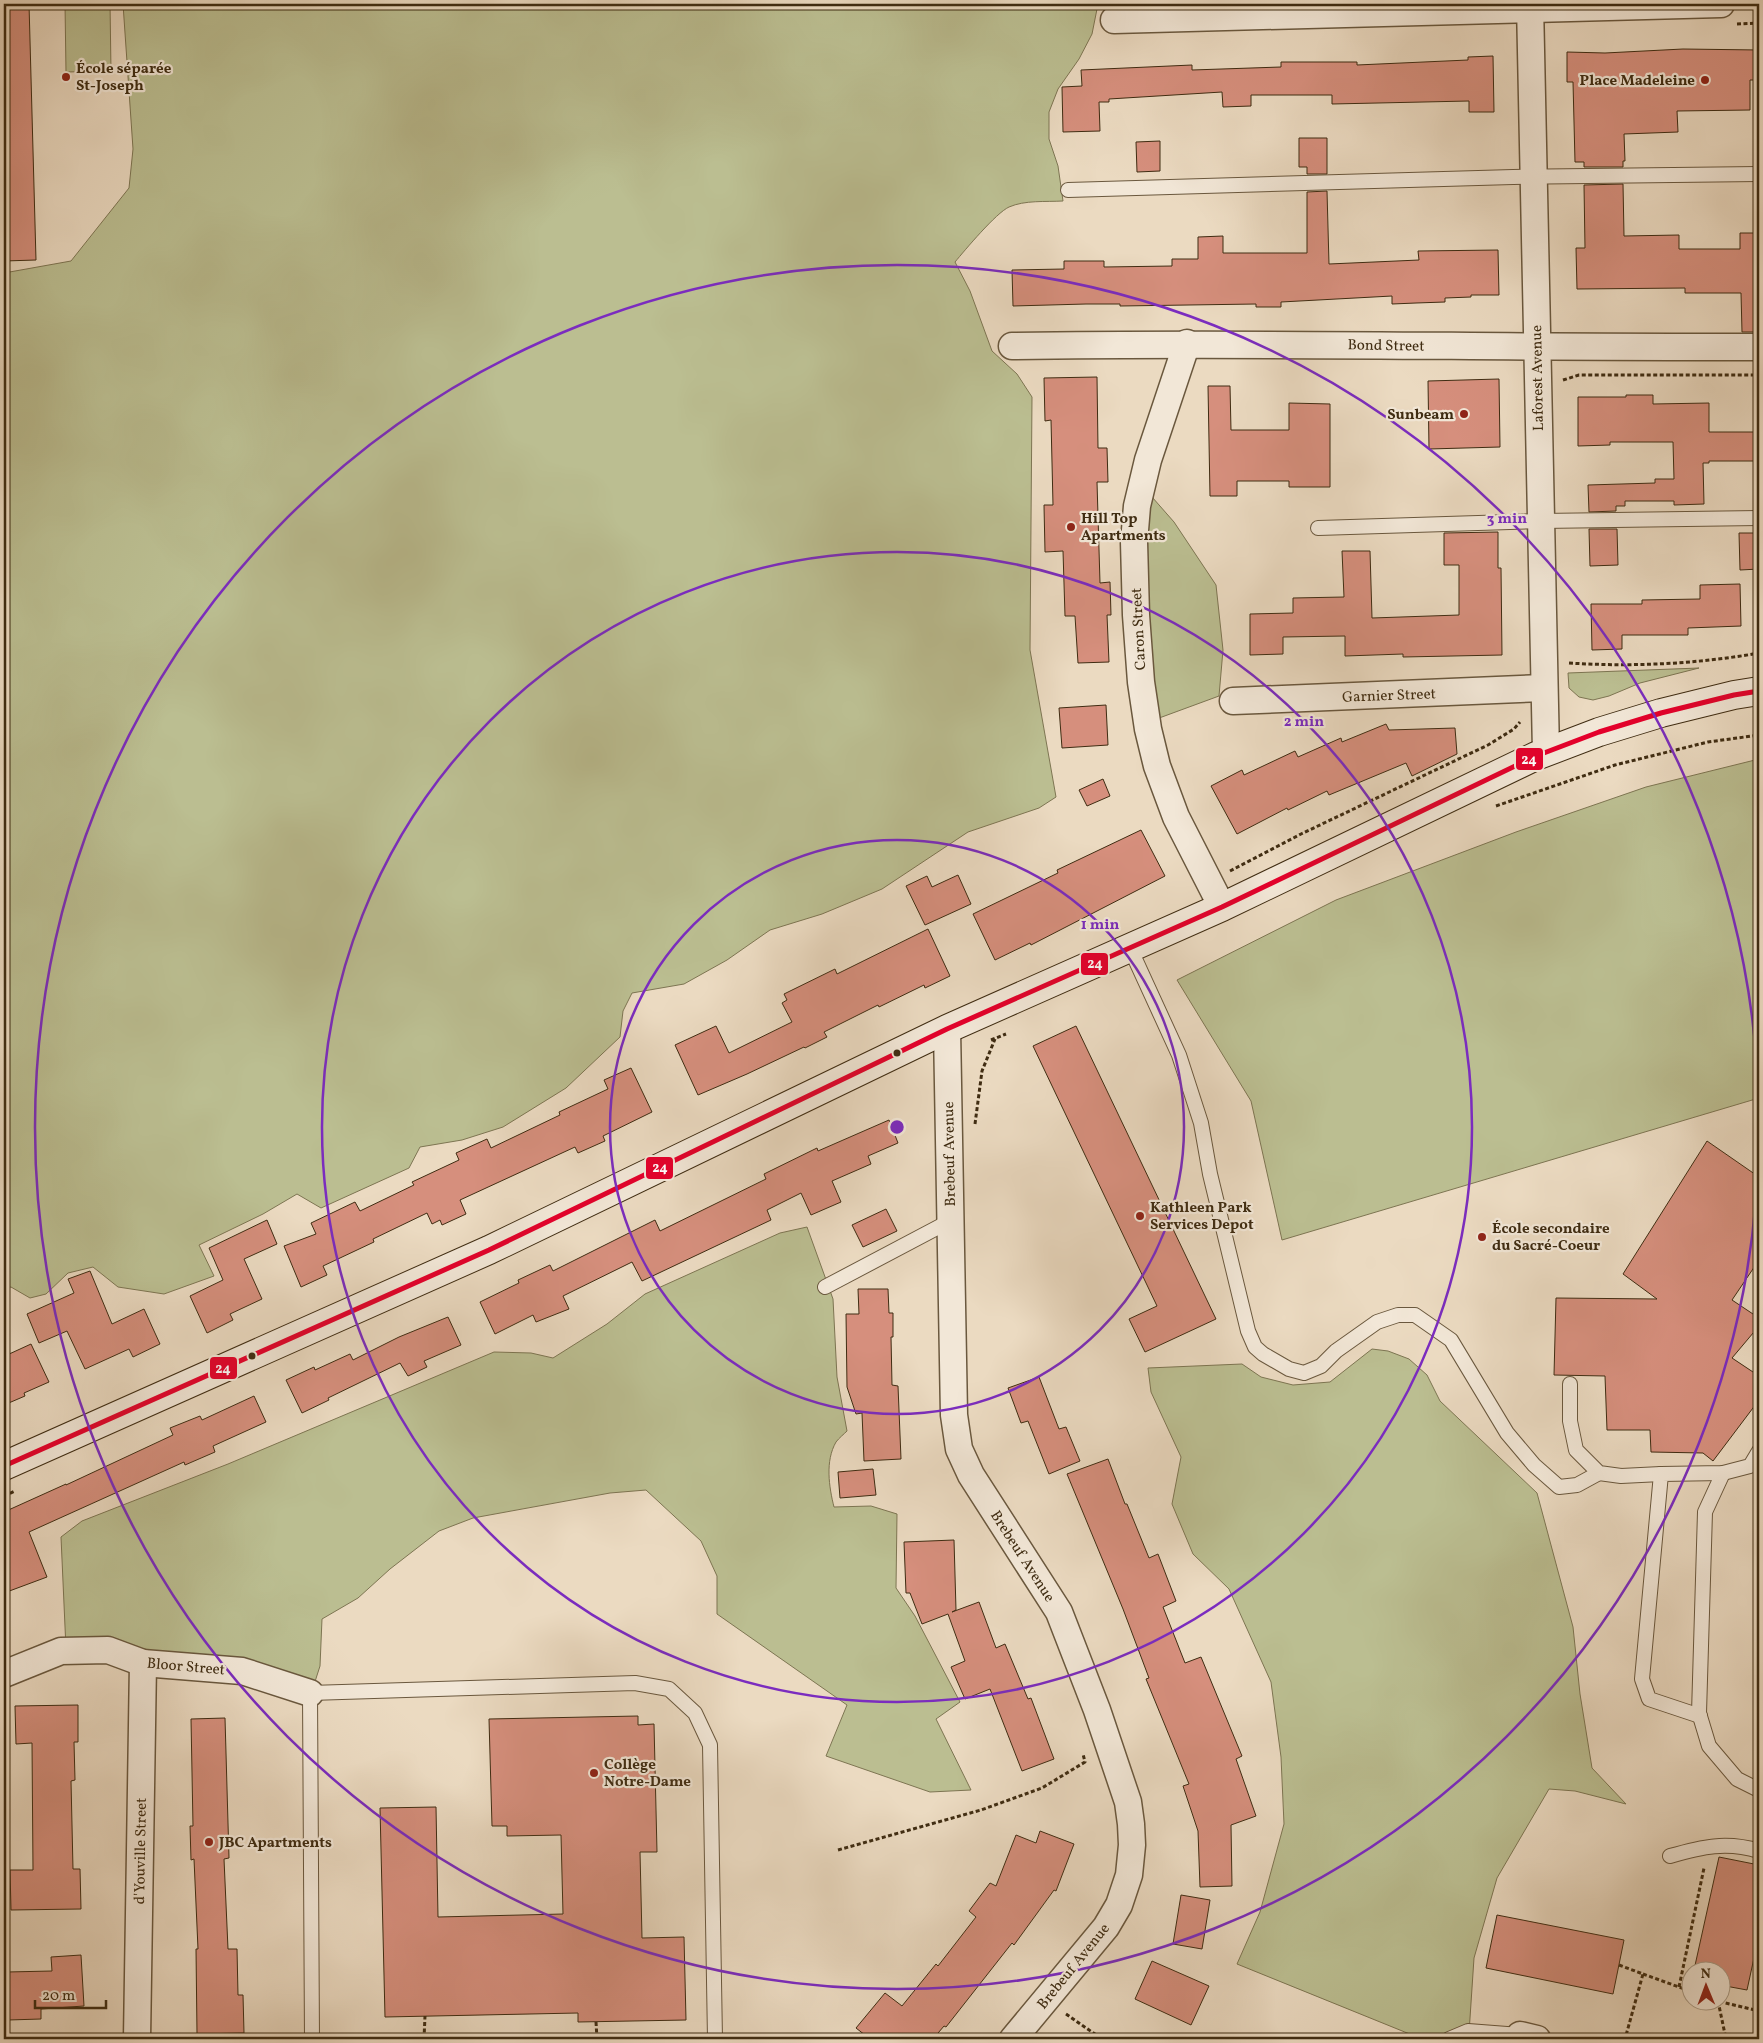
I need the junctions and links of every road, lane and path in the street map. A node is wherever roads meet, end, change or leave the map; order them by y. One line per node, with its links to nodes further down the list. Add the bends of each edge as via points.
1 (1721, 4): 2 (street)
2 (1530, 6): 3 (street); 5 (street, Laforest Avenue)
3 (1114, 20)
4 (1759, 174): 5 (lane)
5 (1533, 176): 6 (lane); 10 (street, Laforest Avenue)
6 (1068, 190)
7 (1187, 343): 8 (street, Bond Street); 10 (street, Bond Street); 23 (street, Caron Street, via 1148,460 1137,506 1134,542 1136,615 1141,682 1156,766 1176,817)
8 (1012, 346)
9 (1759, 346): 10 (street, Bond Street)
10 (1536, 347): 12 (street, Laforest Avenue)
11 (1759, 375): 12 (path, via 1579,375 1563,380)
12 (1537, 380): 14 (street, Laforest Avenue)
13 (1759, 518): 14 (lane)
14 (1541, 521): 15 (lane); 17 (street, Laforest Avenue)
15 (1318, 528)
16 (1759, 653): 17 (path, via 1717,660 1600,665)
17 (1538, 680): 19 (street, Garnier Street); 21 (street, Laforest Avenue); 23 (path, via 1524,718 1497,740)
18 (1759, 691): 21 (street, via 1661,713)
19 (1233, 701)
20 (1759, 735): 22 (path, via 1708,742 1615,765)
21 (1546, 752): 24 (street)
22 (1494, 807)
23 (1209, 882): 24 (street, Caron Street)
24 (1222, 907): 25 (street)
25 (1130, 948): 26 (street); 36 (lane, via 1179,1055 1201,1123 1248,1332 1255,1347 1276,1363 1304,1373 1321,1366 1336,1351 1378,1322 1398,1315 1415,1315 1451,1340 1507,1433 1546,1476 1559,1487 1577,1485)
26 (947, 1029): 30 (street, Brebeuf Avenue); 35 (street, via 489,1250)
27 (1012, 1030): 28 (path)
28 (995, 1039): 29 (path); 30 (path, via 982,1071 976,1124)
29 (987, 1041)
30 (949, 1152): 31 (street, Brebeuf Avenue)
31 (950, 1221): 32 (lane); 54 (street, Brebeuf Avenue, via 954,1415 959,1449 971,1475 1058,1612 1098,1710 1130,1816 1129,1875 1119,1905 1106,1927)
32 (825, 1286)
33 (1570, 1384): 36 (lane, via 1570,1420 1576,1450)
34 (1759, 1451): 37 (lane, via 1750,1466)
35 (4, 1466)
36 (1599, 1473): 38 (lane, via 1621,1476)
37 (1724, 1473): 38 (lane); 44 (lane, via 1705,1512)
38 (1661, 1474): 44 (lane, via 1642,1679 1648,1699)
39 (22, 1488): 40 (path)
40 (4, 1496)
41 (143, 1663): 42 (street, Bloor Street, via 108,1650 61,1651); 43 (street, Bloor Street, via 242,1671); 61 (street, d'Youville Street)
42 (4, 1674)
43 (310, 1693): 62 (lane); 65 (lane, via 635,1683 669,1689 695,1712 710,1745)
44 (1700, 1716): 46 (lane, via 1709,1746 1736,1779)
45 (1082, 1747): 48 (path, via 1085,1762 1042,1788 963,1815)
46 (1759, 1790)
47 (1709, 1846): 49 (lane, via 1746,1847); 50 (lane); 53 (path)
48 (838, 1850)
49 (1759, 1851)
50 (1670, 1856)
51 (1619, 1965): 52 (path)
52 (1643, 1974): 53 (path); 69 (path)
53 (1679, 1987)
54 (1046, 2000): 66 (street, Brebeuf Avenue); 67 (path)
55 (1730, 2004): 57 (path)
56 (1718, 2010): 70 (path)
57 (1759, 2011)
58 (425, 2016): 63 (path)
59 (596, 2022): 64 (path)
60 (1528, 2037): 68 (lane, via 1468,2031)
61 (137, 2039)
62 (312, 2039)
63 (424, 2039)
64 (597, 2039)
65 (715, 2039)
66 (1013, 2039)
67 (1102, 2039)
68 (1449, 2039)
69 (1625, 2039)
70 (1726, 2039)

